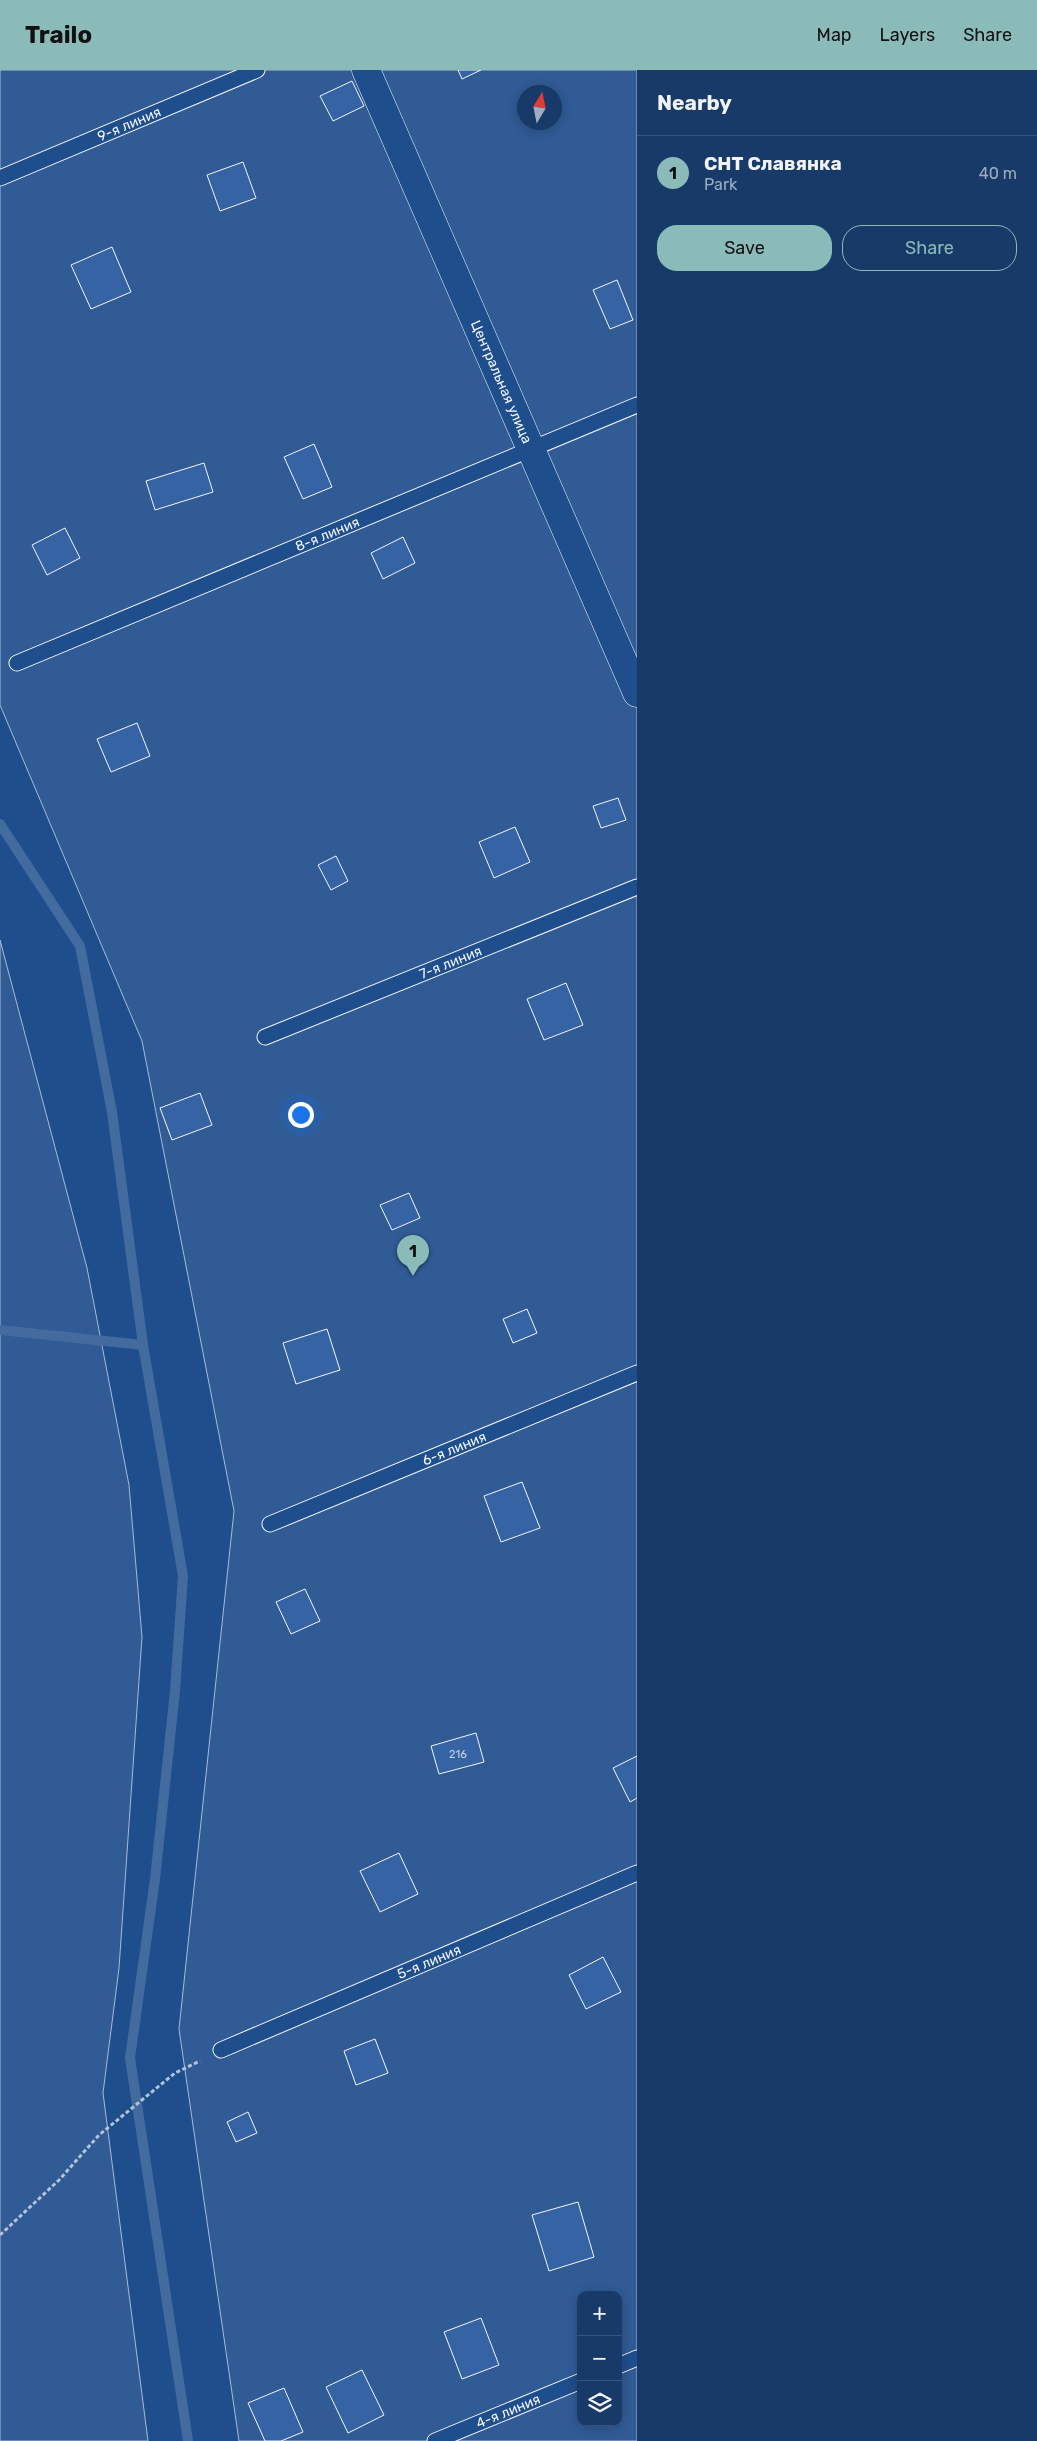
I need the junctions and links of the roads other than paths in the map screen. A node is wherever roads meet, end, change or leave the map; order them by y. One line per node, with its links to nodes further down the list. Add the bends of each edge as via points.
1 (257, 70): 3 (lane, 9-я линия)
2 (366, 70): 5 (street, Центральная улица)
3 (0, 178)
4 (637, 405): 5 (lane, 8-я линия)
5 (532, 449): 6 (lane, 8-я линия); 7 (street, Центральная улица)
6 (17, 663)
7 (637, 693)
8 (637, 887): 9 (lane, 7-я линия)
9 (265, 1037)
10 (637, 1372): 11 (lane, 6-я линия)
11 (270, 1524)
12 (637, 1873): 13 (lane, 5-я линия)
13 (222, 2050)
14 (637, 2358): 15 (lane)
15 (622, 2364)
16 (577, 2383): 17 (lane, 4-я линия)
17 (435, 2441)

